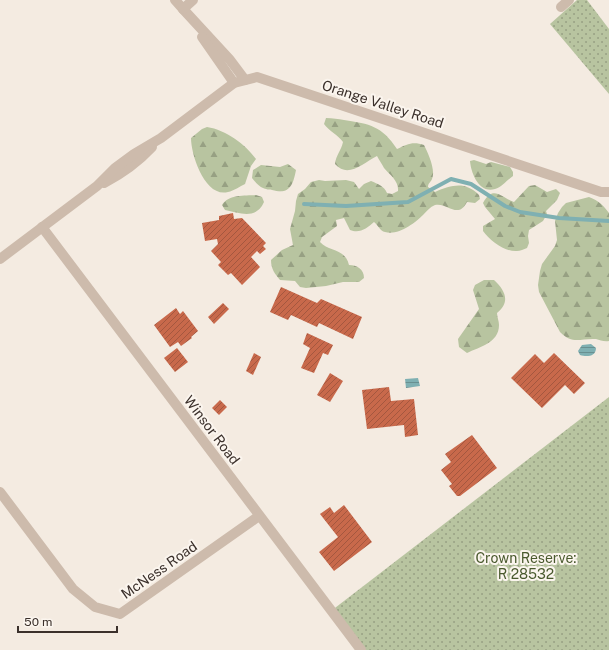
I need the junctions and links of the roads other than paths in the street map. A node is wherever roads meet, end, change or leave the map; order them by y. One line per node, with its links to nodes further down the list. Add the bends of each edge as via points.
1 (176, 0): 5 (street)
2 (193, 0): 5 (street)
3 (569, 0): 4 (street)
4 (561, 7)
5 (183, 10): 6 (street, via 230,60); 7 (street)
6 (245, 80): 7 (street, Orange Valley Road); 8 (street, Orange Valley Road, via 257,77 601,192)
7 (234, 83): 9 (street, Orange Valley Road, via 161,138 115,168 97,186)
8 (609, 192)
9 (42, 228): 10 (street, Orange Valley Road); 12 (street, Winsor Road)
10 (0, 259)
11 (0, 492): 12 (street, McNess Road, via 73,589 95,607 120,614)
12 (259, 516): 13 (street, Winsor Road)
13 (361, 650)

